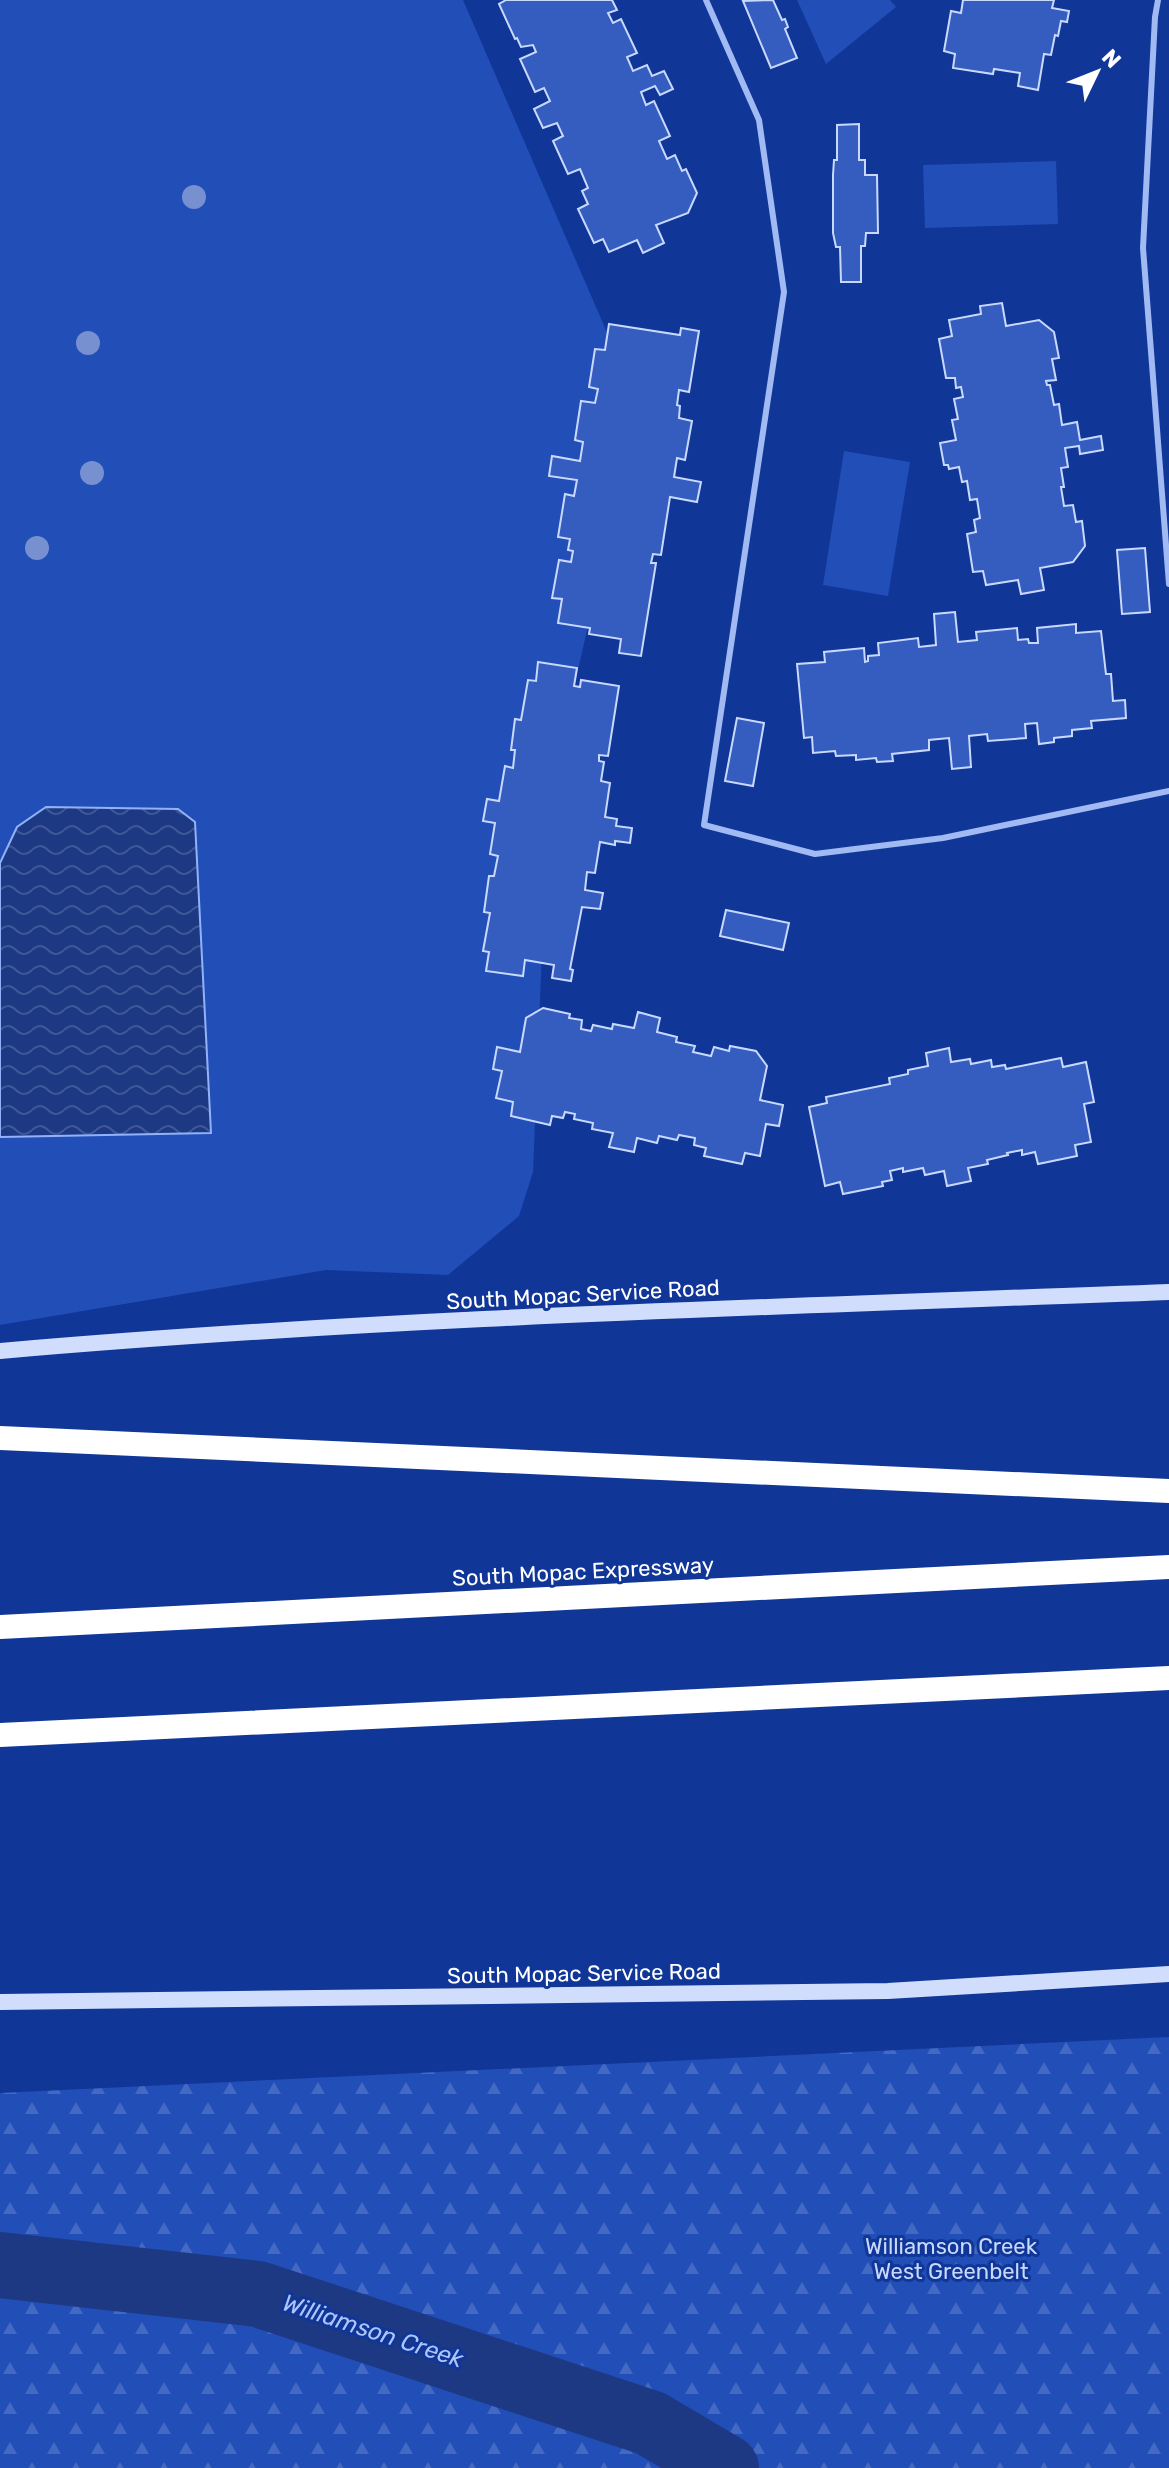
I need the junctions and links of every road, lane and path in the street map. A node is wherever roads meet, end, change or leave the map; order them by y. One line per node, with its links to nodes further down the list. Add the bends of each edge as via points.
1 (706, 0): 4 (lane, via 759,120 784,292 704,825 815,854 943,838)
2 (1158, 0): 3 (lane, via 1143,248)
3 (1169, 584)
4 (1169, 791)
5 (1169, 1292): 6 (main road, South Mopac Service Road, via 524,1318)
6 (0, 1351)
7 (0, 1438): 8 (highway)
8 (1169, 1491)
9 (1169, 1567): 10 (highway, South Mopac Expressway)
10 (0, 1627)
11 (1169, 1678): 12 (highway)
12 (0, 1735)
13 (1169, 1974): 14 (main road, South Mopac Service Road, via 888,1991)
14 (0, 2002)

